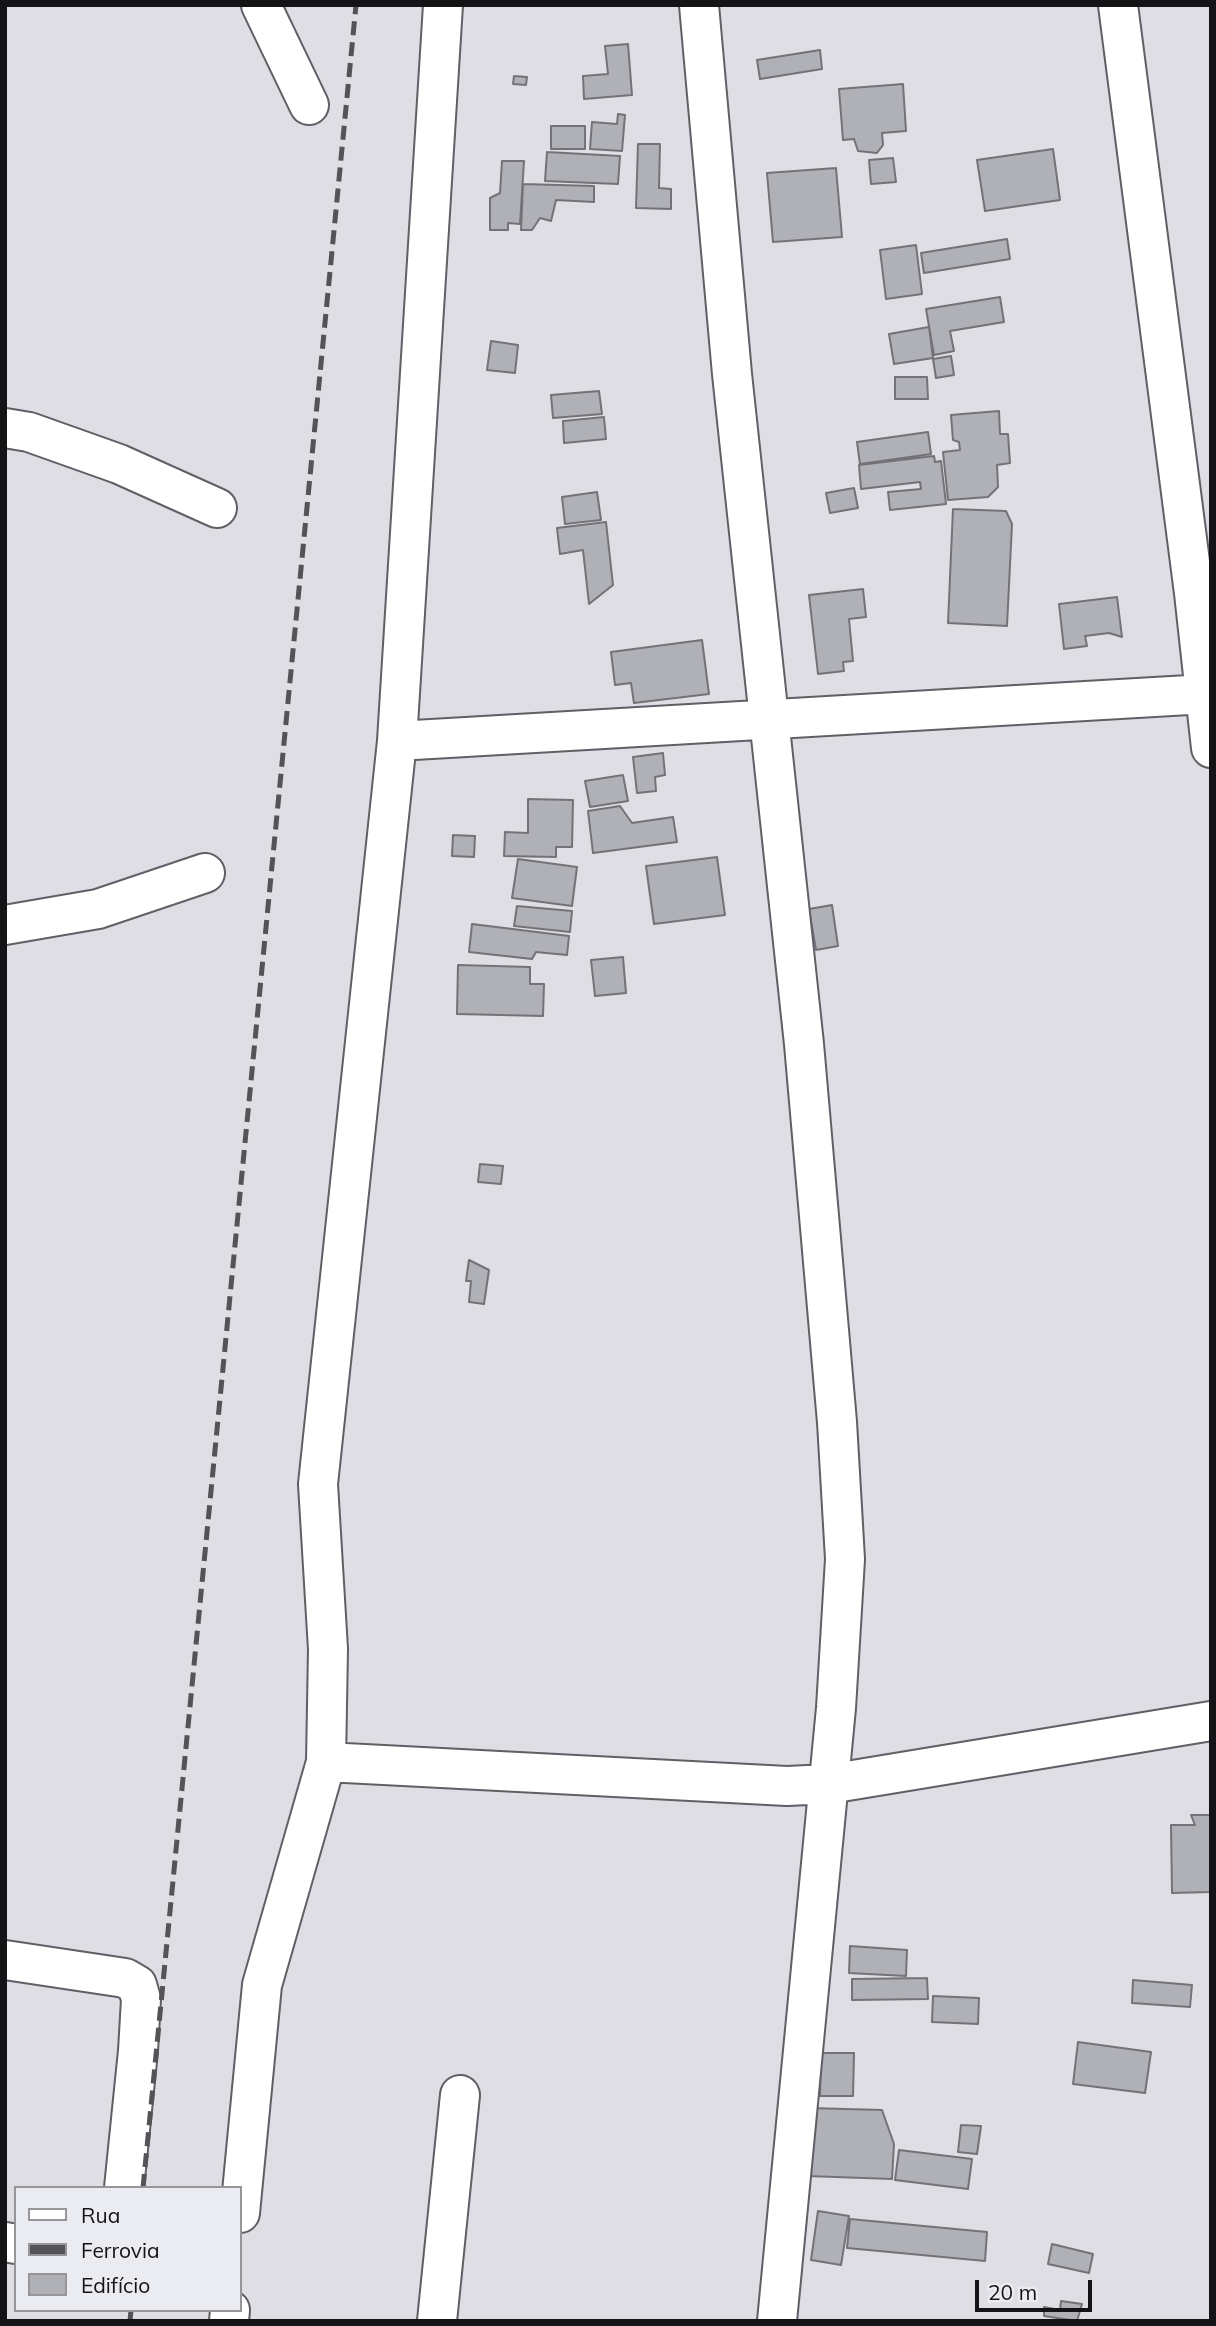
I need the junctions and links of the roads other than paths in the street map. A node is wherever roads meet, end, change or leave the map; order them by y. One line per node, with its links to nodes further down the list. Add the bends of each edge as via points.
1 (261, 5): 5 (street)
2 (443, 5): 11 (street)
3 (699, 5): 10 (street, via 732,374)
4 (1118, 5): 8 (street)
5 (309, 105)
6 (5, 428): 7 (street, via 118,464)
7 (217, 508)
8 (1203, 592): 9 (street)
9 (1206, 694): 10 (street); 12 (street)
10 (770, 718): 11 (street); 17 (street, via 837,1422 845,1559)
11 (397, 741): 16 (street, via 318,1484 328,1650)
12 (1211, 748)
13 (205, 873): 14 (street, via 98,909)
14 (5, 925)
15 (1211, 1721): 17 (street)
16 (326, 1762): 17 (street, via 758,1785); 21 (street, via 262,1985)
17 (829, 1784): 23 (street)
18 (5, 1960): 20 (street, via 125,1978 138,1985 139,2038)
19 (460, 2095): 22 (street)
20 (124, 2186)
21 (242, 2192)
22 (437, 2321)
23 (778, 2321)

